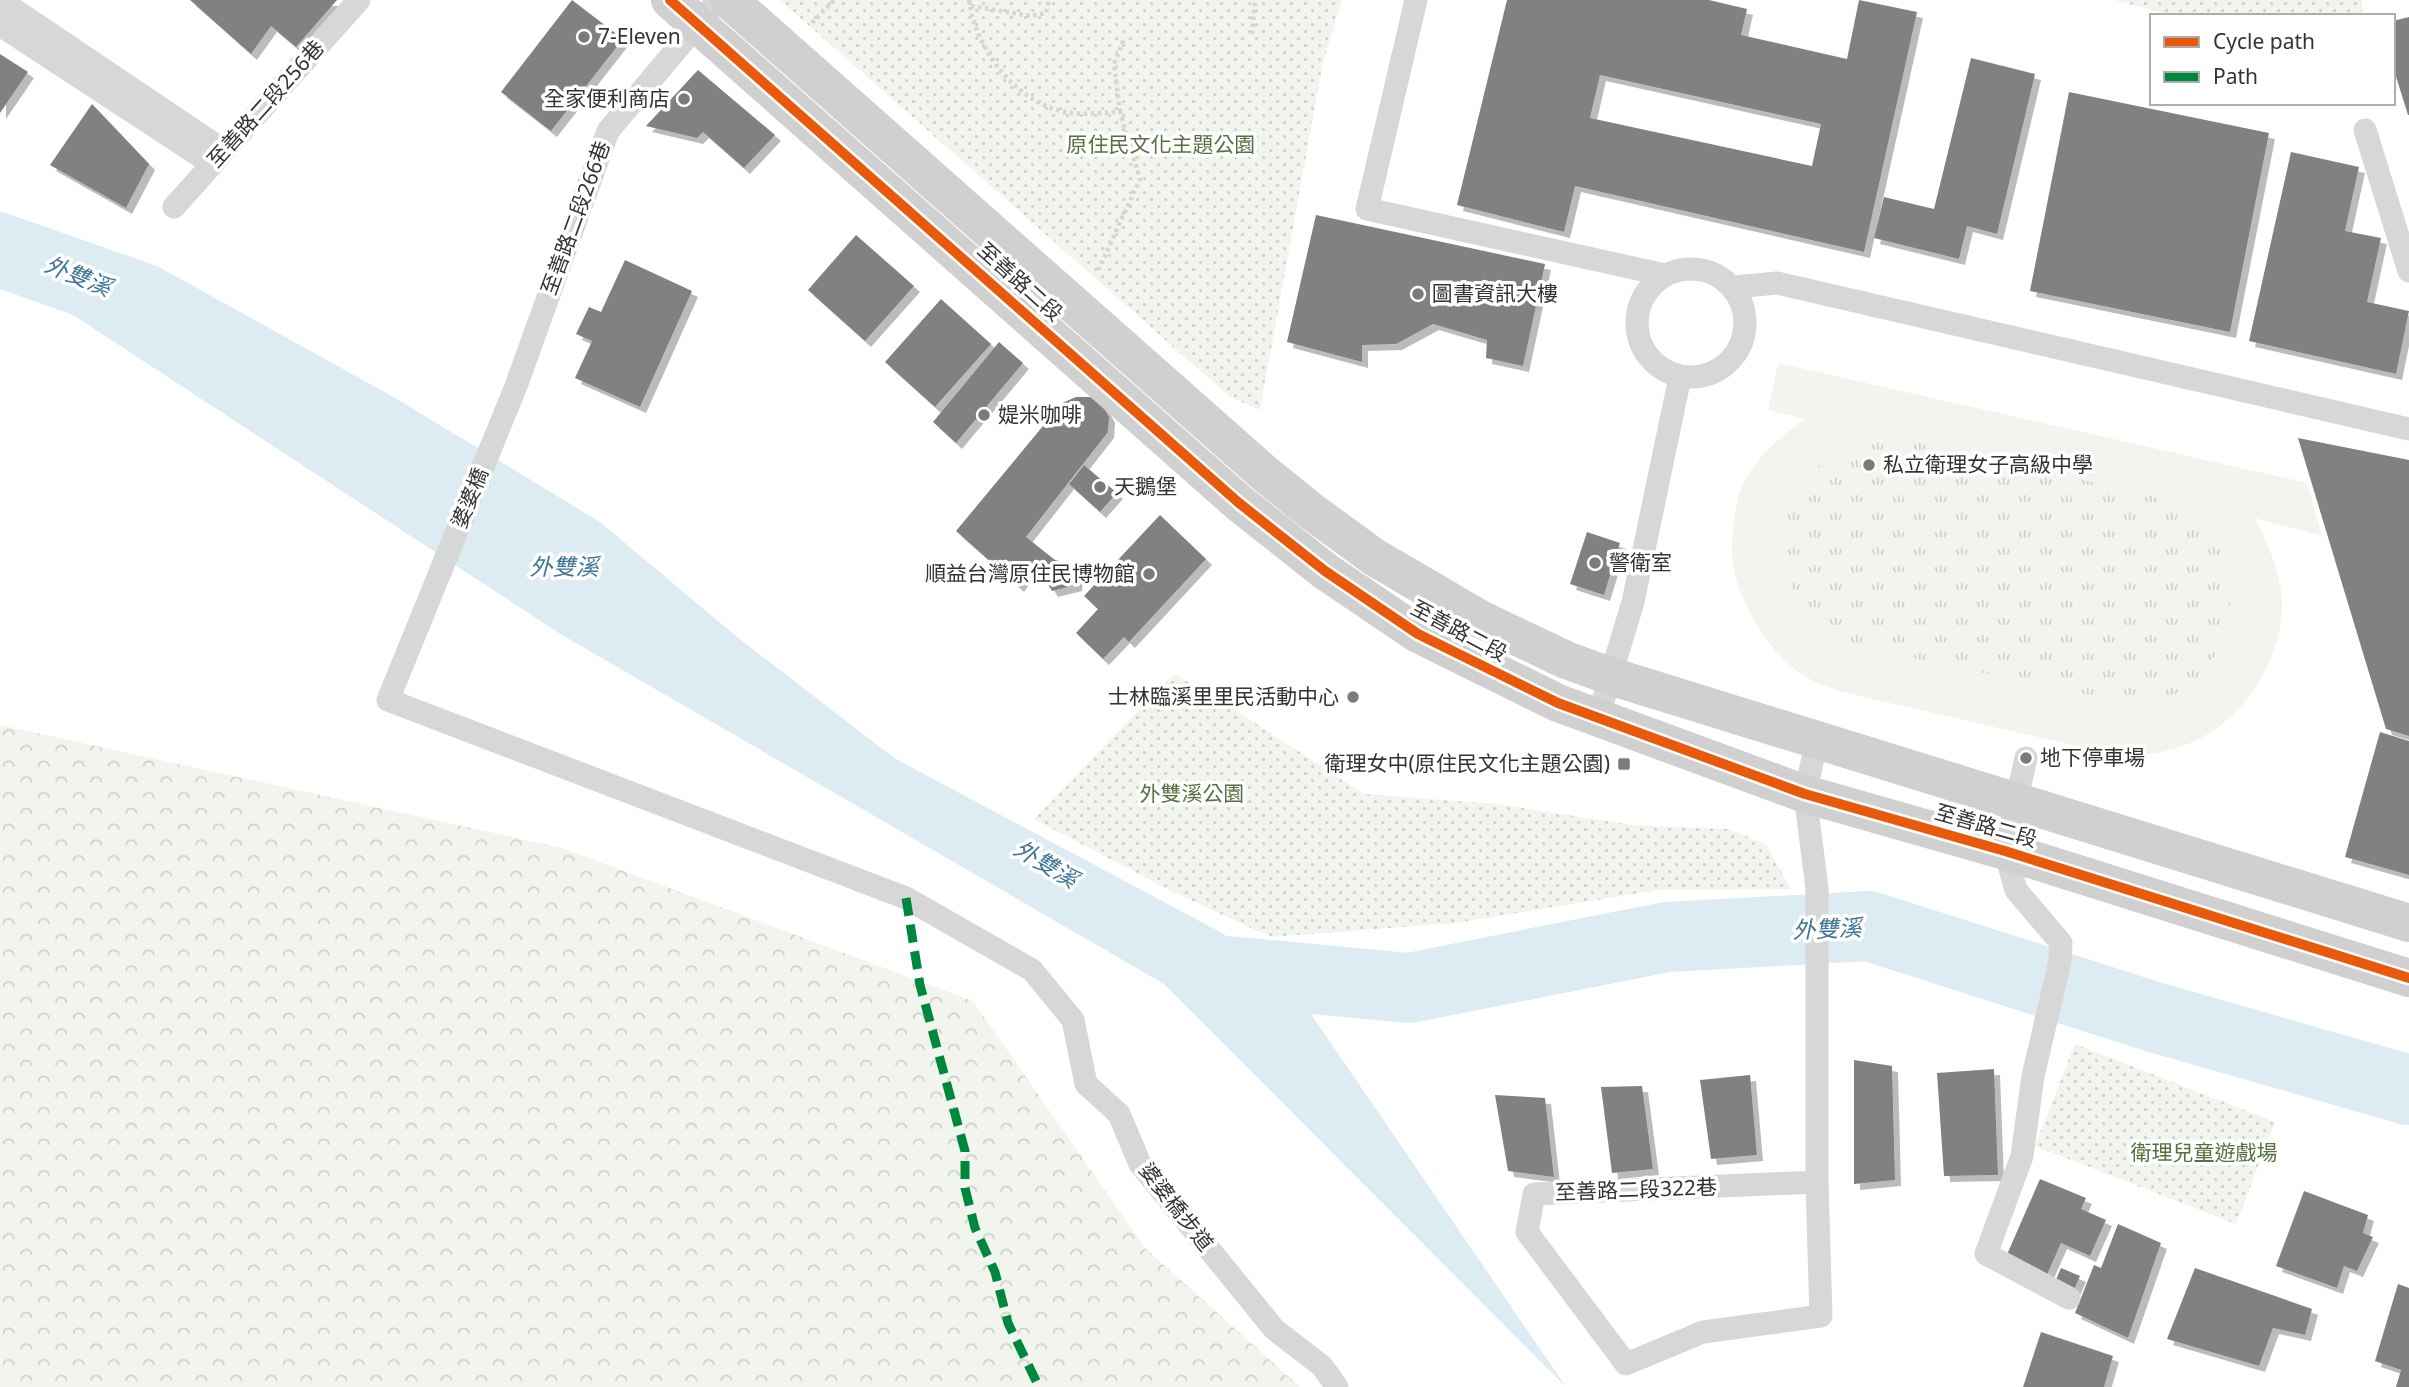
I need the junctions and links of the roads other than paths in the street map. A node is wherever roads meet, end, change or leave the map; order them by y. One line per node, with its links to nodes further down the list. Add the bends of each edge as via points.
1 (0, 0): 8 (lane, via 215,144)
2 (359, 0): 8 (lane, 至善路二段256巷)
3 (729, 0): 16 (street, 至善路二段, via 1311,511 1374,557 1480,619)
4 (1416, 0): 11 (lane, via 1367,209)
5 (695, 8): 14 (lane, 至善路二段266巷, via 608,131); 17 (street, 至善路二段, via 1239,503 1325,571 1418,634)
6 (0, 25): 8 (lane)
7 (2365, 130): 10 (lane)
8 (212, 164): 9 (lane, 至善路二段256巷)
9 (174, 207)
10 (2409, 271)
11 (1665, 275): 12 (lane, via 1700,269); 13 (lane, via 1642,301 1639,337 1659,366)
12 (1734, 287): 13 (lane, via 1745,318 1737,352 1710,374); 15 (lane, via 1777,283)
13 (1680, 377): 16 (lane, via 1633,602)
14 (516, 386): 24 (lane, 婆婆橋, via 387,700 906,898)
15 (2409, 429)
16 (1610, 676): 17 (lane); 18 (street, 至善路二段)
17 (1598, 718): 20 (street, 至善路二段)
18 (1817, 740): 20 (lane, 至善路二段322巷); 21 (street, 至善路二段)
19 (2026, 758): 21 (lane)
20 (1805, 794): 22 (street, 至善路二段); 26 (lane, 至善路二段322巷, via 1817,888)
21 (2017, 800): 22 (lane); 23 (street, 至善路二段)
22 (2005, 850): 25 (street, 至善路二段); 27 (lane, via 2016,890 2061,943 2022,1156 1986,1254)
23 (2409, 923)
24 (1032, 970): 28 (lane, 婆婆橋步道, via 1073,1020 1086,1084 1119,1114 1140,1164 1274,1329 1322,1366)
25 (2409, 978)
26 (1817, 1182): 26 (lane, 至善路二段322巷, via 1534,1194 1527,1231 1626,1364 1703,1332 1821,1316)
27 (2069, 1298)
28 (1337, 1387)

